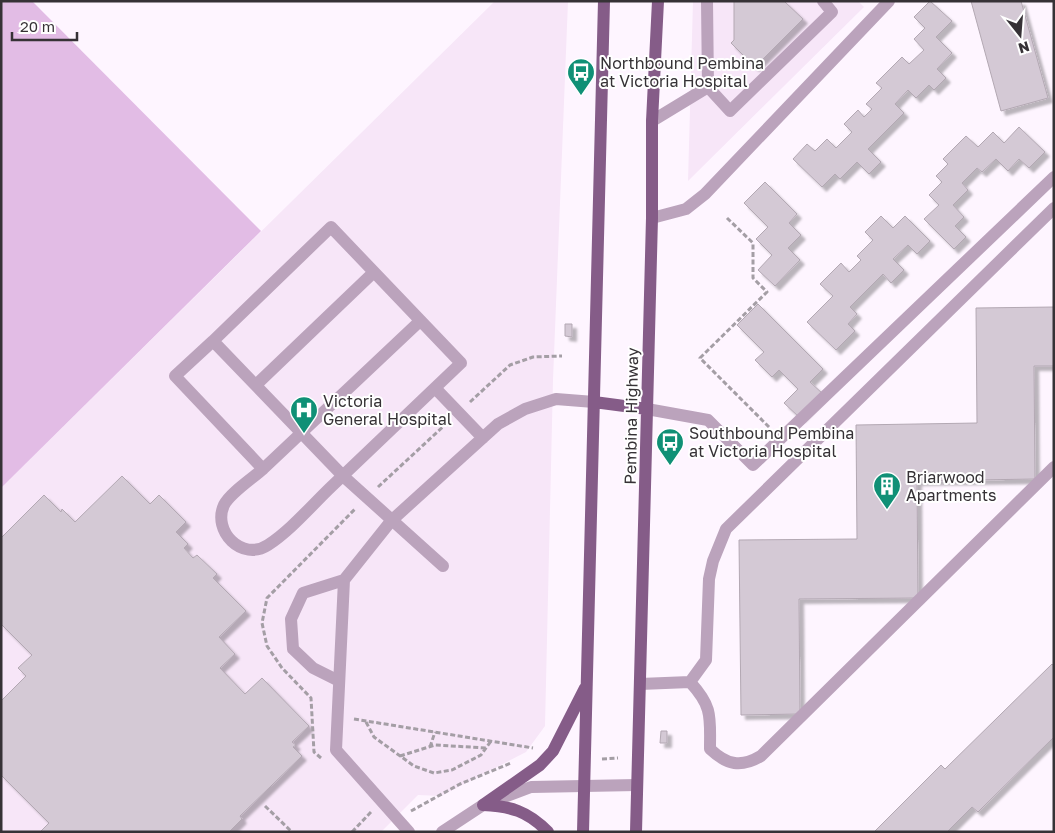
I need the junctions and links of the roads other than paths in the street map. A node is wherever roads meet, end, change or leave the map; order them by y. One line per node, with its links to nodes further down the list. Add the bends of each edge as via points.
1 (604, 1): 16 (main road)
2 (658, 1): 7 (main road, Pembina Highway)
3 (706, 1): 6 (street)
4 (823, 1): 6 (street, via 832,12 730,111)
5 (889, 1): 10 (street, via 705,194 686,209)
6 (708, 87): 7 (street)
7 (652, 121): 10 (main road, Pembina Highway)
8 (1054, 177): 17 (street, via 754,465 708,420)
9 (1054, 208): 28 (street, via 726,529 709,579 706,660)
10 (652, 218): 17 (main road, Pembina Highway)
11 (374, 272): 12 (street); 13 (street, via 331,227); 14 (street)
12 (420, 321): 15 (street, via 461,363); 18 (street)
13 (213, 341): 14 (street); 21 (street, via 175,376)
14 (256, 385): 18 (street)
15 (435, 388): 19 (street); 22 (street)
16 (594, 402): 17 (main road); 19 (street, via 556,399 545,402 498,424); 27 (main road)
17 (647, 409): 29 (main road, Pembina Highway)
18 (301, 433): 21 (street); 22 (street)
19 (483, 438): 23 (street)
20 (1054, 466): 28 (street, via 761,756 737,765 722,760 710,749 710,718 705,699)
21 (263, 469): 22 (street, via 230,496 222,513 224,532 237,546 246,550 256,550 274,541)
22 (343, 476): 23 (street)
23 (391, 521): 24 (street); 25 (street)
24 (443, 566)
25 (344, 580): 26 (street); 26 (street, via 303,593 291,619 293,648 313,668)
26 (339, 681): 33 (street, via 336,750)
27 (587, 682): 30 (main road); 32 (main road, via 553,751 540,765)
28 (690, 682): 29 (street)
29 (640, 684): 31 (main road, Pembina Highway)
30 (584, 785): 31 (street); 32 (street, via 531,787); 36 (main road)
31 (637, 785): 37 (main road, Pembina Highway)
32 (483, 805): 34 (street); 35 (main road, via 509,806)
33 (409, 832)
34 (442, 832)
35 (548, 832)
36 (583, 832)
37 (636, 832)

